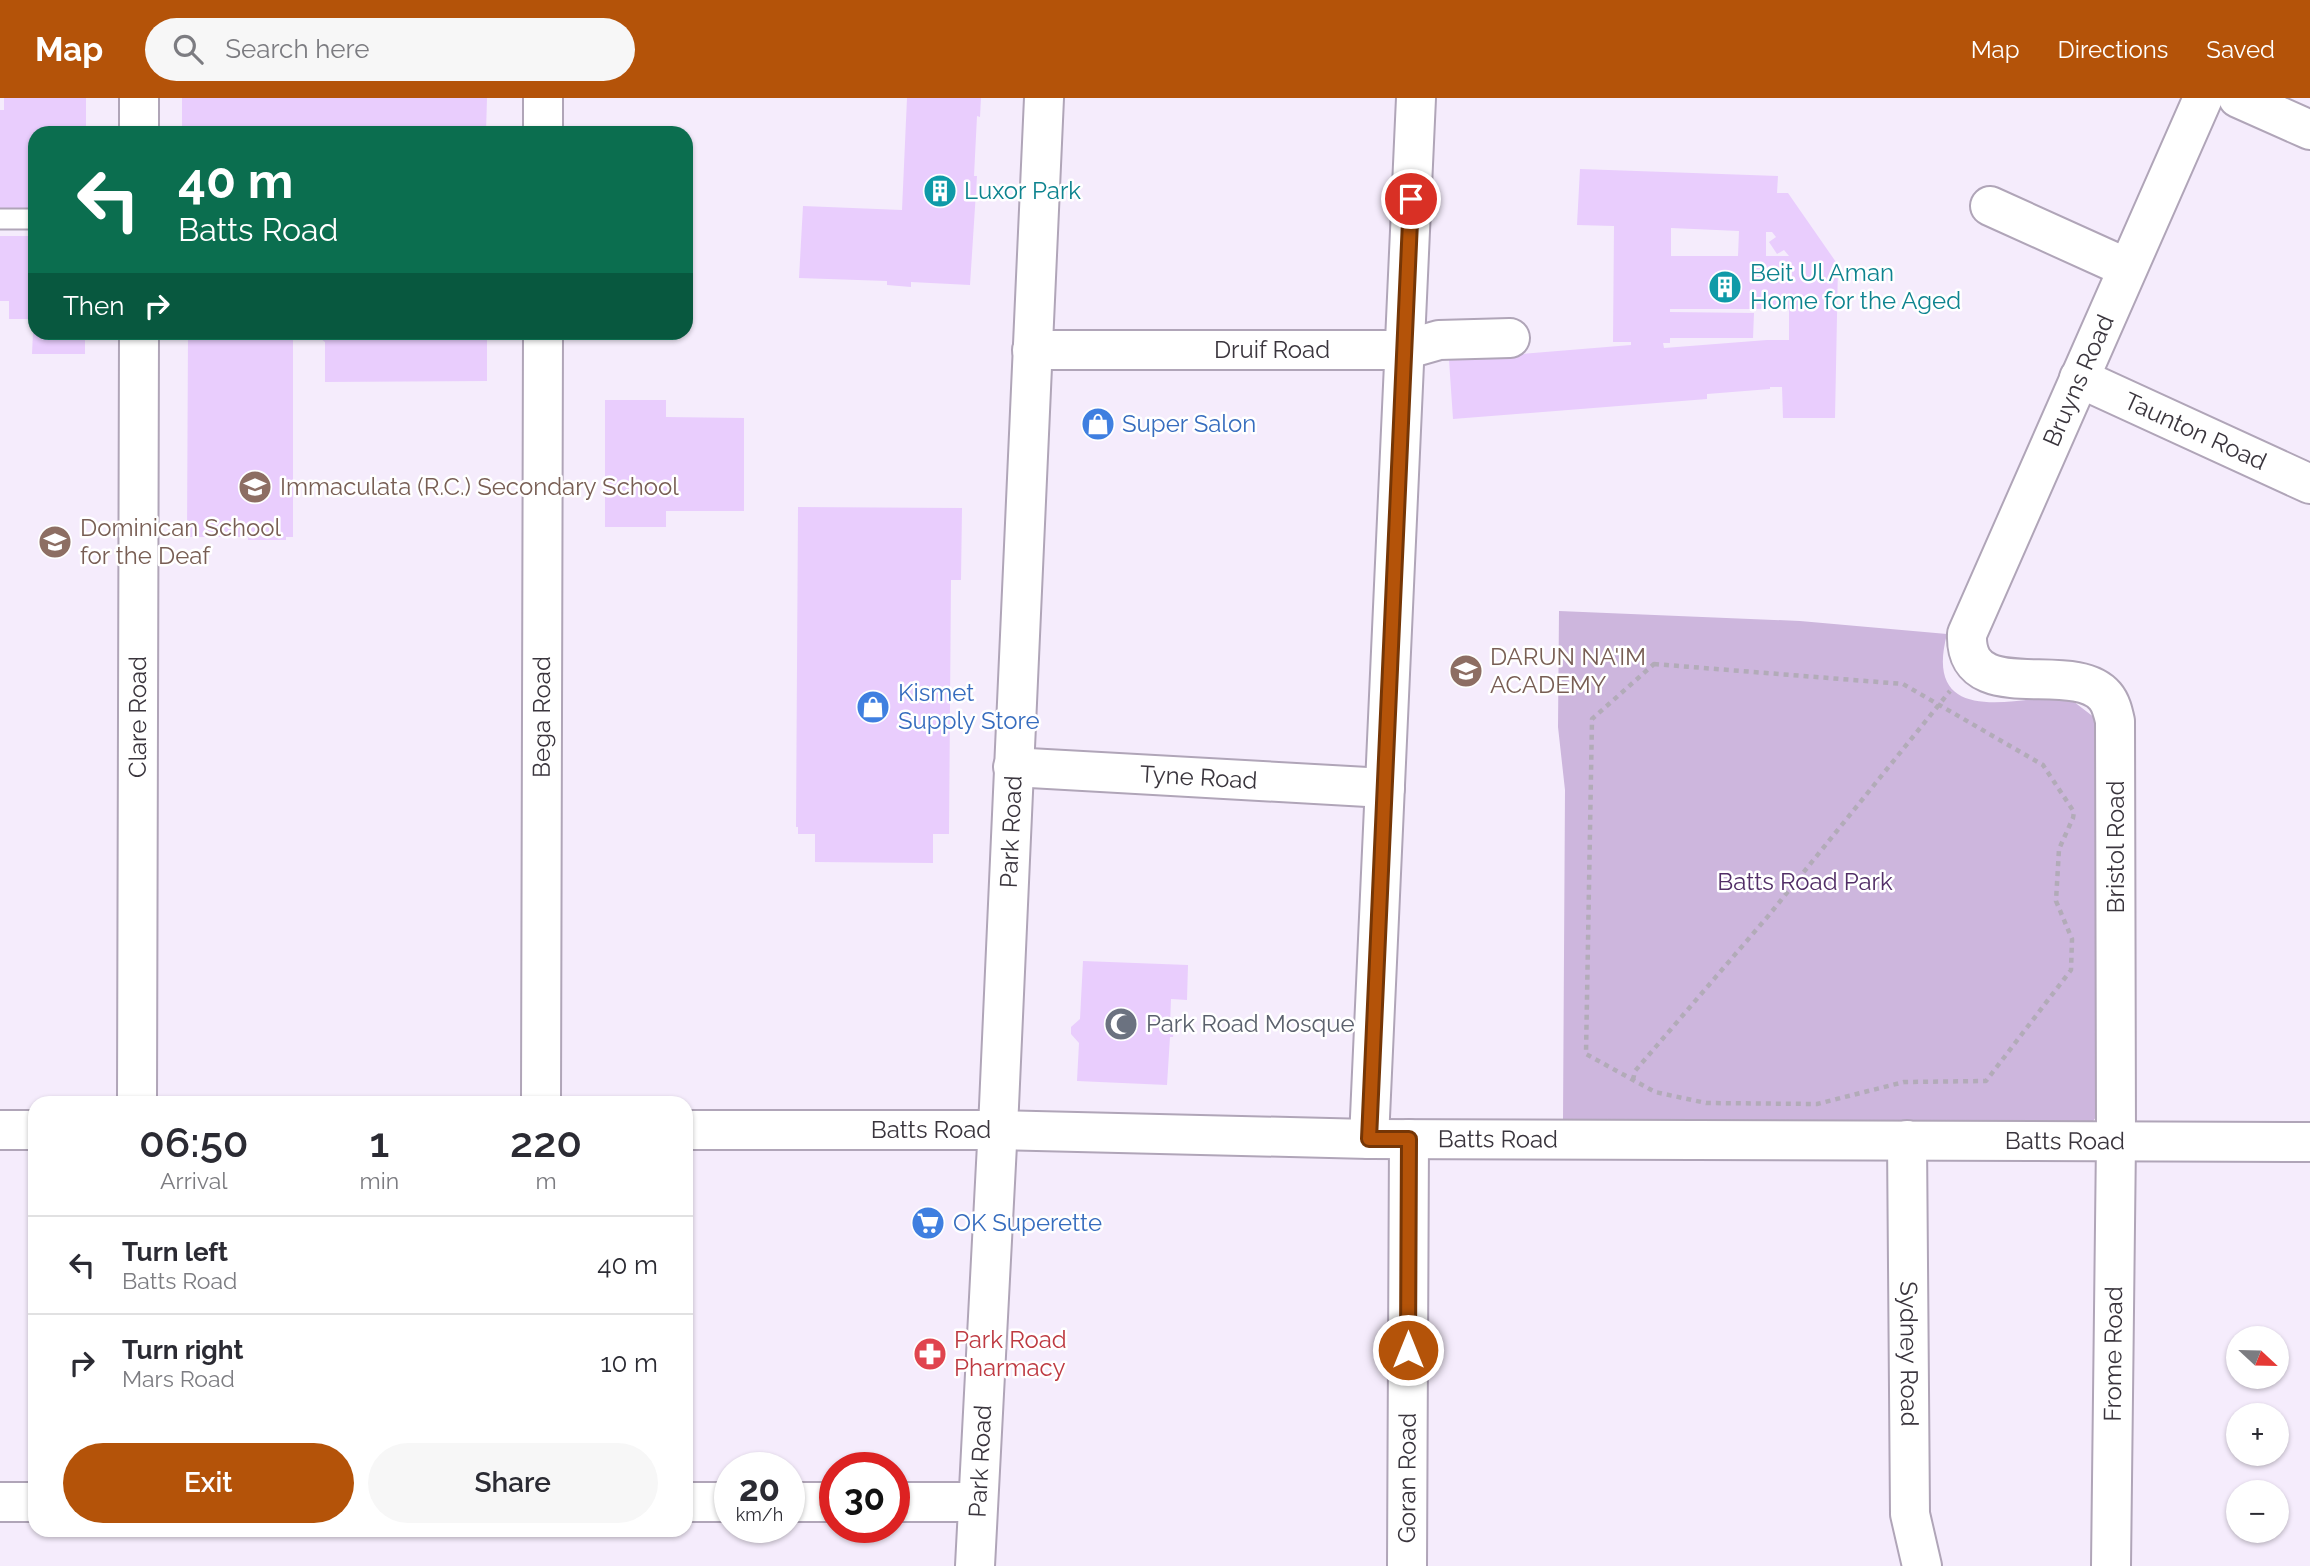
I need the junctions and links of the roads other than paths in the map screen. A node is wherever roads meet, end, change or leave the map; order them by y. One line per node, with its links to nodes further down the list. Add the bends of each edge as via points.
1 (139, 98): 7 (street)
2 (543, 98): 8 (street)
3 (1044, 98): 17 (street, Park Road)
4 (1416, 98): 18 (street)
5 (2203, 98): 13 (street, Bruyns Road)
6 (2238, 98): 9 (street)
7 (139, 126)
8 (543, 126)
9 (2310, 130)
10 (1990, 206): 13 (street)
11 (0, 219): 12 (lane)
12 (28, 219)
13 (2127, 268): 19 (street, Bruyns Road)
14 (1510, 338): 18 (street, Druif Road, via 1439,340)
15 (138, 340): 24 (street, Clare Road)
16 (543, 340): 25 (street, Bega Road)
17 (1032, 349): 18 (street, Druif Road); 22 (street, Park Road)
18 (1404, 350): 23 (street)
19 (2078, 379): 20 (street, Taunton Road); 21 (street, Bruyns Road, via 1969,624 1966,645)
20 (2310, 484)
21 (1972, 663): 33 (street, Bristol Road, via 1998,676 2088,685 2105,696 2112,708 2116,733)
22 (1013, 767): 23 (street, Tyne Road); 29 (street, Park Road)
23 (1385, 788): 30 (street)
24 (137, 1096)
25 (541, 1096)
26 (0, 1130): 27 (street)
27 (28, 1130)
28 (693, 1130): 29 (street, Batts Road)
29 (998, 1130): 30 (street, Batts Road); 40 (street, Park Road)
30 (1369, 1139): 31 (street, Batts Road)
31 (1409, 1139): 32 (street, Batts Road); 42 (street, Goran Road)
32 (1907, 1140): 33 (street, Batts Road); 43 (street, Sydney Road, via 1910,1514)
33 (2116, 1141): 34 (street, Batts Road); 44 (street, Frome Road)
34 (2310, 1142)
35 (0, 1502): 36 (street)
36 (28, 1502)
37 (693, 1502): 38 (street)
38 (714, 1502)
39 (910, 1502): 40 (street)
40 (978, 1502): 41 (street, Park Road)
41 (975, 1566)
42 (1407, 1566)
43 (1922, 1566)
44 (2111, 1566)

